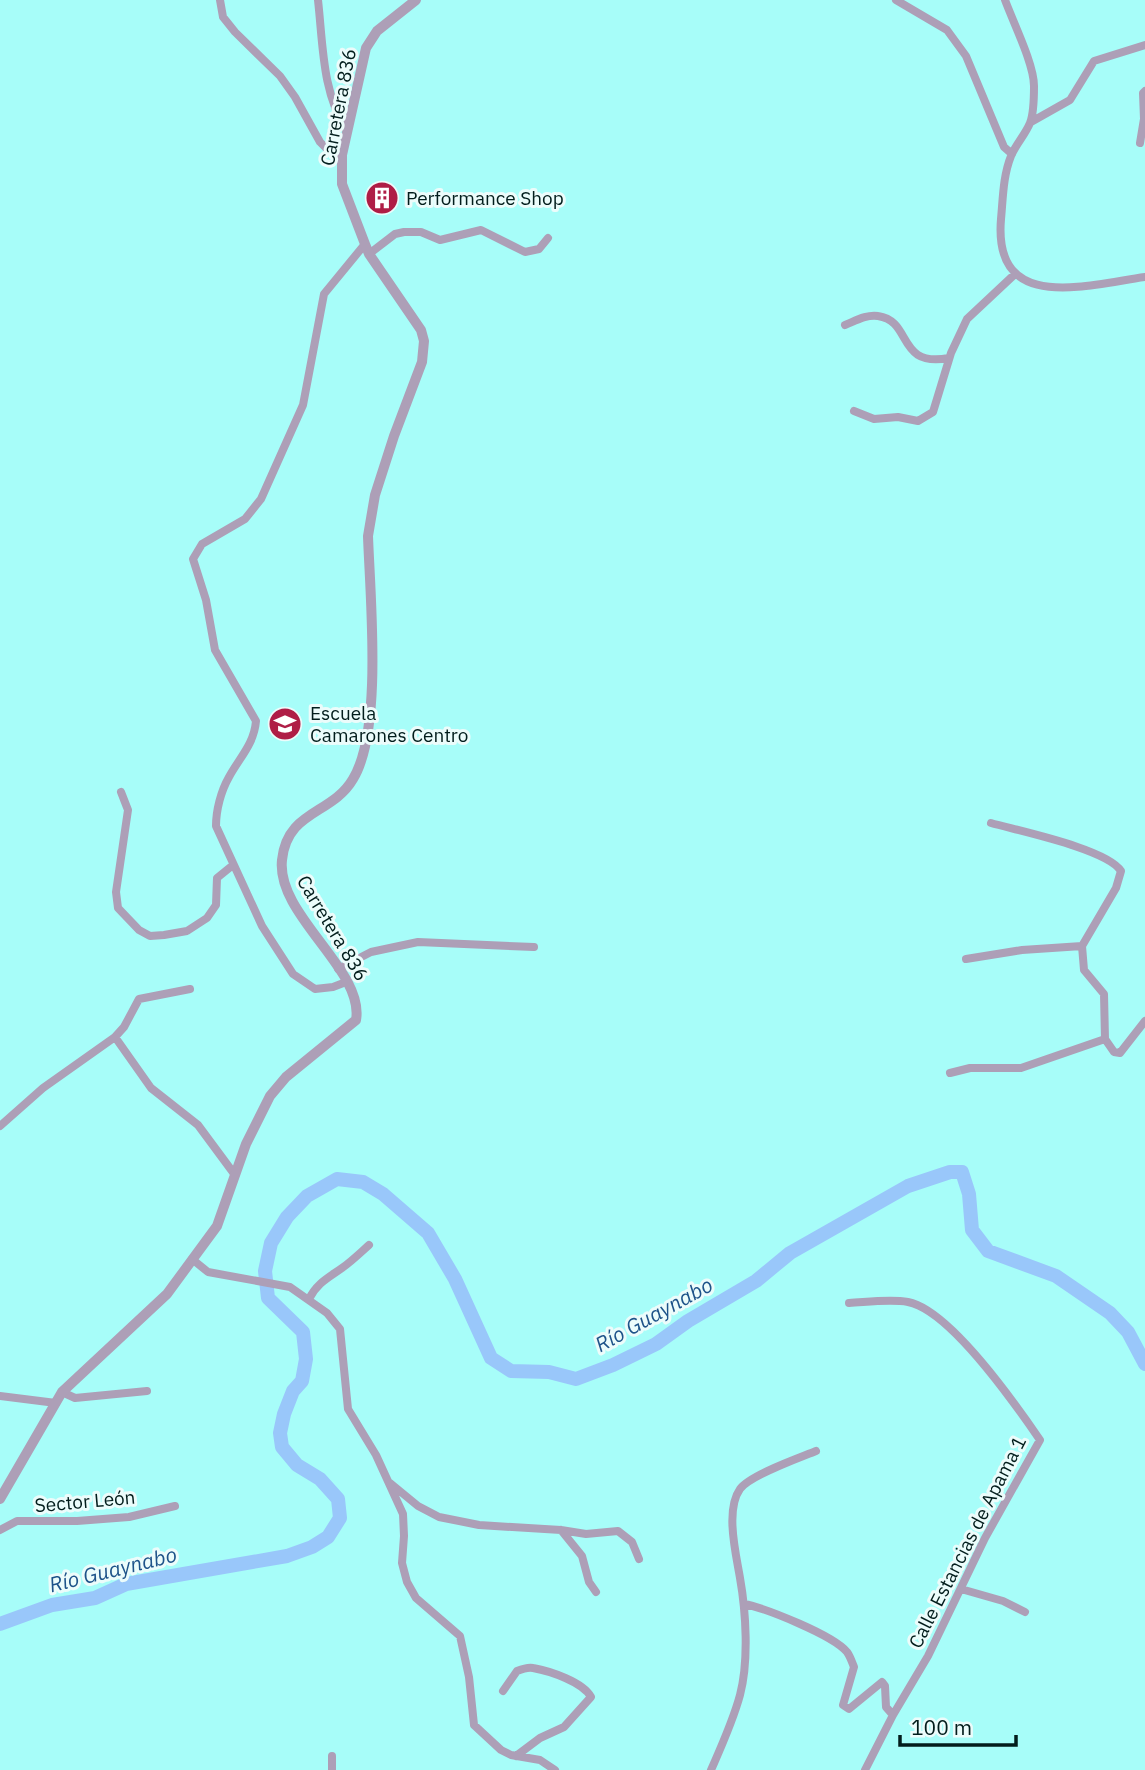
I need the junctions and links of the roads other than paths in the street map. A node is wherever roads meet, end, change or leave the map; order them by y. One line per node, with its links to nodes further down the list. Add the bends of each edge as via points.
1 (220, 0): 12 (street, via 223,17 280,76 320,142)
2 (318, 0): 9 (street, via 328,86)
3 (416, 0): 9 (street, Carretera 836, via 377,31 366,48)
4 (896, 0): 11 (street, via 947,30 957,43 1004,147)
5 (1004, 0): 8 (street, via 1034,82)
6 (1145, 45): 8 (street, via 1094,61 1070,100)
7 (1145, 91): 10 (street)
8 (1031, 122): 11 (street)
9 (347, 131): 12 (street, Carretera 836)
10 (1140, 143)
11 (1012, 154): 15 (street, via 1000,230 1003,258)
12 (342, 155): 14 (street, Carretera 836, via 342,184)
13 (548, 239): 14 (street, via 539,249 525,252 481,230 440,240 412,231 395,234)
14 (367, 249): 22 (street, via 324,294 303,405 261,499 245,519 202,544 193,559 215,650 257,721 252,743 228,779 216,813 216,826); 26 (street, Carretera 836, via 421,330 424,351 370,521 372,666 370,714 361,761 345,791 291,830 282,860 290,898)
15 (1015, 274): 16 (street, via 1058,289); 18 (street, via 967,319)
16 (1145, 277)
17 (845, 325): 18 (street, via 879,316 900,331 917,355 926,360)
18 (949, 358): 19 (street, via 933,412 918,421 874,419)
19 (854, 411)
20 (121, 792): 22 (street, via 128,810 116,892 118,908 139,930 150,936 187,931 207,918 216,905 217,878)
21 (991, 823): 23 (street, via 1099,854 1118,866 1116,888)
22 (233, 865): 27 (street, via 262,926 293,974 315,989)
23 (1082, 946): 25 (street); 31 (street, via 1084,970 1104,994)
24 (534, 947): 26 (street, via 418,942 371,952)
25 (966, 958)
26 (338, 969): 27 (street, Carretera 836)
27 (346, 982): 34 (street, Carretera 836, via 356,1020 286,1077 270,1096)
28 (190, 989): 30 (street, via 139,999)
29 (1145, 1021): 31 (street, via 1121,1053 1114,1052)
30 (115, 1037): 33 (street, via 43,1088); 34 (street, via 151,1088 198,1125)
31 (1105, 1039): 32 (street, via 1021,1068 970,1068)
32 (950, 1073)
33 (0, 1126)
34 (235, 1175): 36 (street, Carretera 836, via 217,1226)
35 (369, 1245): 37 (street, via 327,1276)
36 (192, 1259): 37 (street, via 206,1271 290,1287); 40 (street, Carretera 836, via 167,1294)
37 (309, 1299): 44 (street, via 340,1329 348,1409)
38 (849, 1303): 50 (street, Calle Estancias de Apama 1, via 908,1302 925,1308 998,1379 1040,1440)
39 (147, 1391): 40 (street, via 75,1398)
40 (62, 1392): 42 (street, Carretera 836)
41 (0, 1396): 42 (street)
42 (55, 1403): 45 (street, Carretera 836)
43 (816, 1451): 52 (street, via 752,1479 740,1489 733,1536)
44 (388, 1482): 48 (street, via 439,1517 479,1525); 57 (street, via 402,1514 402,1563 407,1581 416,1598 460,1636 474,1725 501,1750)
45 (0, 1499)
46 (175, 1506): 47 (street, Sector León, via 130,1517 17,1521)
47 (0, 1530)
48 (561, 1530): 49 (street, via 586,1534 618,1531 632,1542); 51 (street, via 582,1556)
49 (639, 1559)
50 (961, 1589): 53 (street); 55 (street, Calle Estancias de Apama 1)
51 (596, 1592)
52 (745, 1604): 55 (street, via 765,1608 838,1643 854,1667 843,1705 854,1706 881,1682 886,1707); 60 (street, via 741,1692)
53 (1025, 1612)
54 (503, 1691): 57 (street, via 517,1671 531,1667 576,1682 591,1697 564,1727)
55 (893, 1715): 61 (street, Calle Estancias de Apama 1)
56 (332, 1756): 58 (street)
57 (516, 1756): 59 (street, via 540,1760)
58 (332, 1770)
59 (555, 1770)
60 (712, 1770)
61 (865, 1770)

